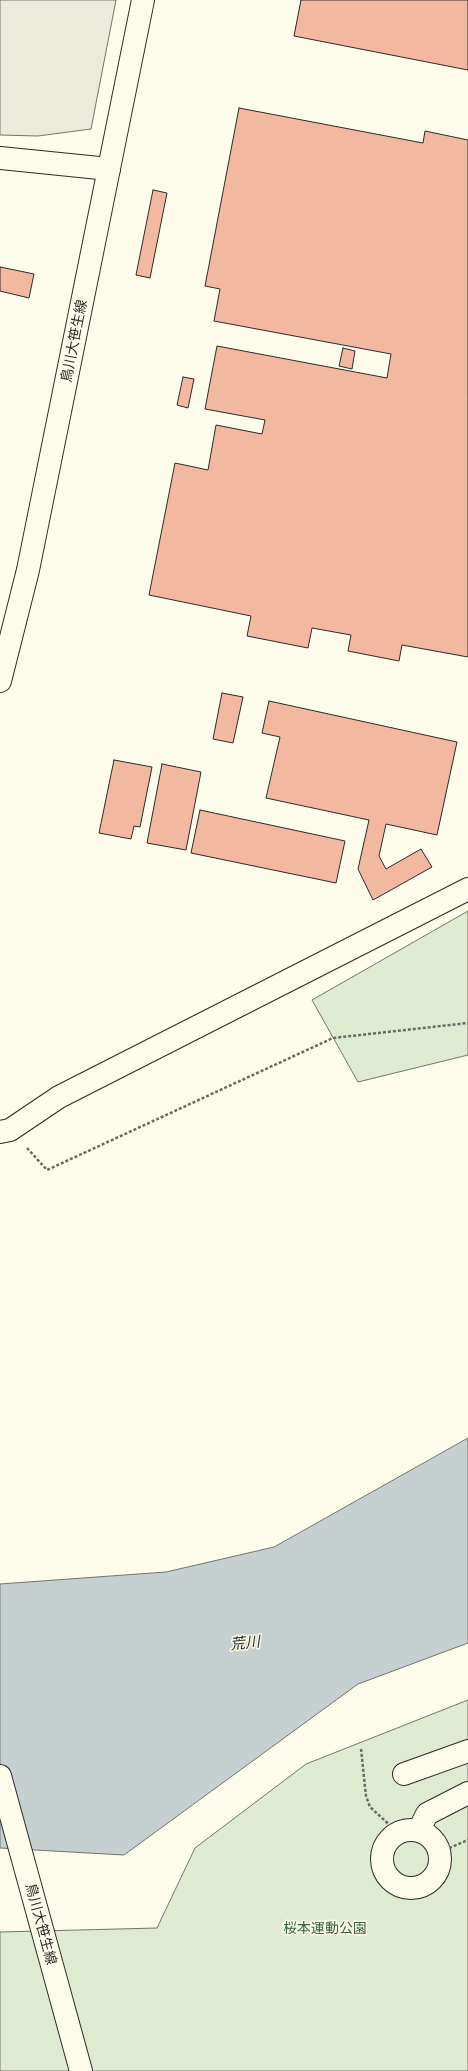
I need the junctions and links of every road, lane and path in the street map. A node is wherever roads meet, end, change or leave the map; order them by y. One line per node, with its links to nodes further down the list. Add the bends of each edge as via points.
1 (143, 0): 3 (street, 鳥川大笹生線)
2 (0, 158): 3 (street)
3 (109, 169): 4 (street, 鳥川大笹生線, via 28,570)
4 (0, 681)
5 (468, 889): 7 (street, via 59,1097)
6 (468, 1023): 7 (path, via 333,1038 47,1170)
7 (5, 1131)
8 (361, 1749): 13 (path, via 366,1796 370,1807)
9 (468, 1751): 10 (street)
10 (404, 1774)
11 (0, 1776): 16 (street, 鳥川大笹生線)
12 (468, 1793): 13 (street, via 427,1814)
13 (408, 1831): 15 (street, via 434,1839); 15 (street, via 390,1838 381,1857 387,1876 400,1887 419,1888 432,1881 440,1866)
14 (468, 1840): 15 (path)
15 (440, 1852)
16 (81, 2071)

